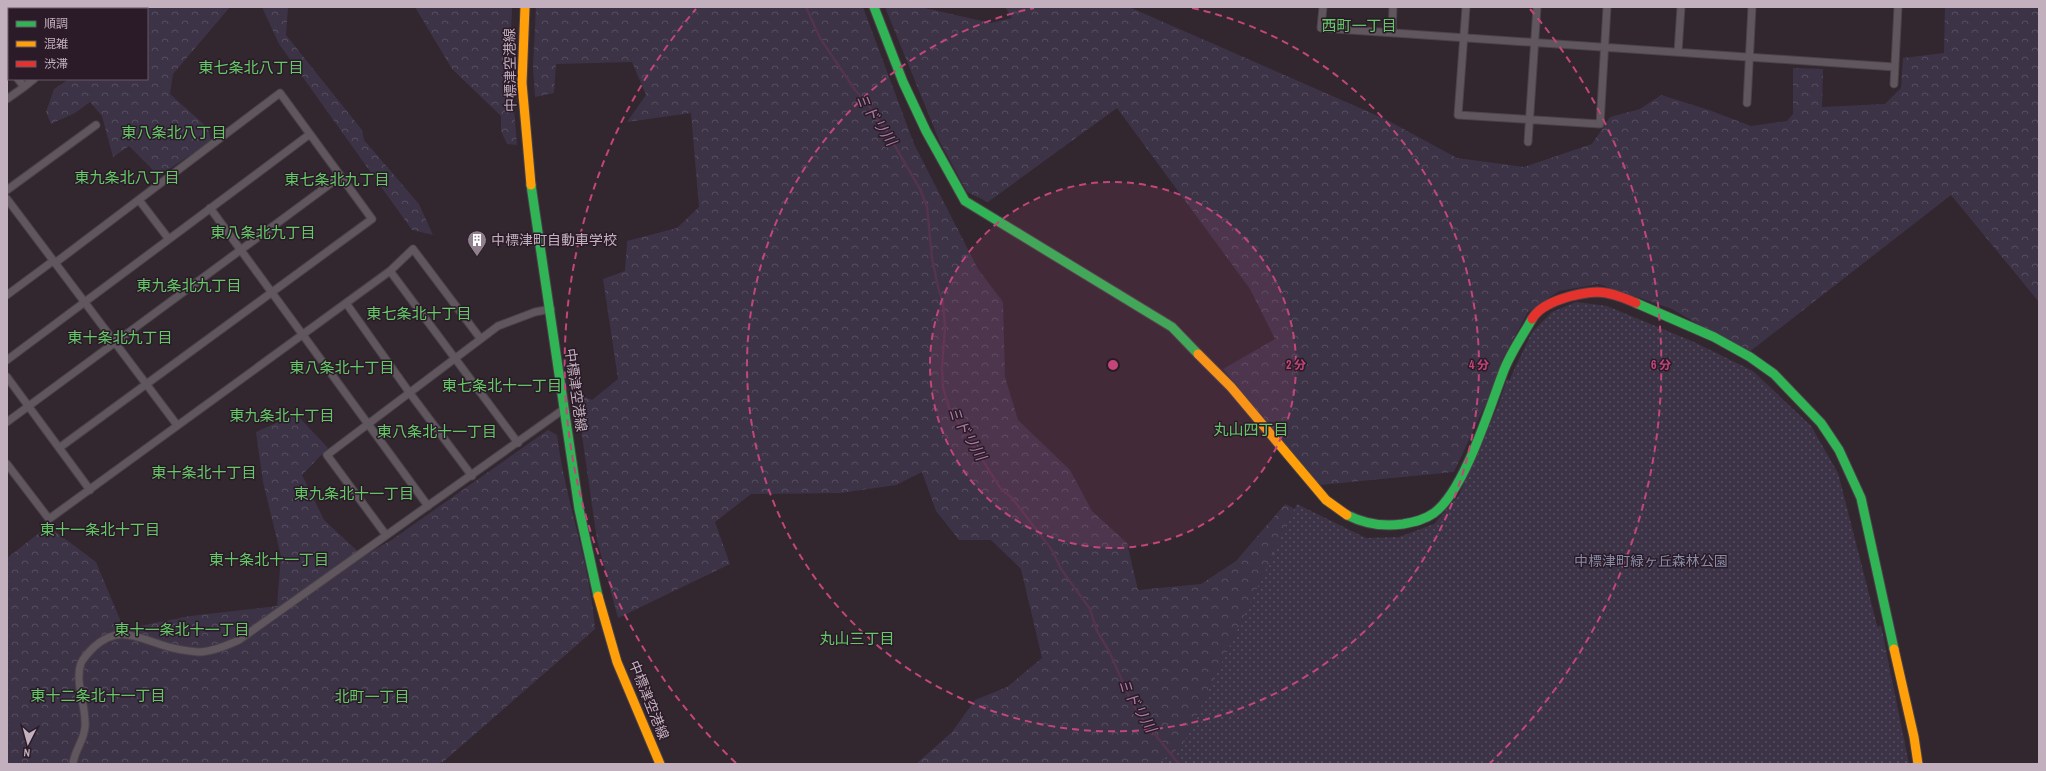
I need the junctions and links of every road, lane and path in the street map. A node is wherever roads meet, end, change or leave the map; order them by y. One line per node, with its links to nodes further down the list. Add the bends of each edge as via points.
1 (525, 7): 41 (street, 中標津空港線, via 522,53 527,147)
2 (874, 7): 64 (street, via 929,138 965,201 1172,327 1231,387 1326,500 1344,514 1362,523 1390,526 1407,524 1422,520 1443,504 1458,481 1484,426 1505,368 1518,342 1533,316 1554,301 1598,292 1622,297 1714,337 1774,374 1821,423 1839,450 1861,498)
3 (1323, 7): 11 (street, via 1321,28)
4 (1393, 7): 11 (street)
5 (1466, 7): 12 (street)
6 (1537, 7): 13 (street)
7 (1607, 7): 14 (street)
8 (1681, 7): 15 (street)
9 (1752, 7): 16 (street)
10 (1898, 7): 17 (street)
11 (1392, 33): 12 (street)
12 (1464, 37): 13 (street); 24 (street, via 1458,115)
13 (1534, 42): 14 (street); 24 (street)
14 (1605, 47): 15 (street); 24 (street, via 1600,124)
15 (1678, 52): 16 (street)
16 (1749, 56): 17 (street); 23 (street)
17 (1895, 67): 20 (street)
18 (19, 80): 21 (street)
19 (33, 80): 21 (street)
20 (1894, 84)
21 (24, 87): 22 (street)
22 (7, 99)
23 (1747, 103)
24 (1529, 119): 27 (street)
25 (96, 125): 29 (street)
26 (310, 134): 28 (street); 31 (street, via 280,93); 32 (street)
27 (1528, 142)
28 (341, 176): 34 (street); 37 (street, via 372,219)
29 (7, 190)
30 (7, 199): 35 (street)
31 (139, 200): 33 (street); 35 (street)
32 (210, 208): 33 (street); 34 (street)
33 (168, 238): 39 (street)
34 (241, 250): 37 (street); 44 (street)
35 (54, 262): 38 (street); 39 (street)
36 (390, 270): 40 (street); 43 (street, via 413,249); 45 (street)
37 (271, 291): 42 (street); 48 (street)
38 (7, 295)
39 (84, 302): 44 (street); 46 (street)
40 (346, 303): 42 (street); 49 (street)
41 (551, 309): 43 (street, via 535,312 498,326); 51 (street, 中標津空港線)
42 (303, 334): 53 (street); 54 (street)
43 (480, 338): 45 (street)
44 (115, 343): 48 (street); 50 (street)
45 (454, 358): 49 (street); 55 (street)
46 (7, 360)
47 (7, 377): 50 (street)
48 (146, 384): 54 (street); 56 (street)
49 (409, 392): 53 (street); 58 (street)
50 (28, 406): 52 (street); 56 (street)
51 (564, 409): 55 (street); 63 (street, 中標津空港線, via 586,546 606,628)
52 (7, 422)
53 (368, 424): 60 (street); 61 (street, via 327,456)
54 (177, 426): 59 (street)
55 (518, 443): 58 (street)
56 (59, 448): 59 (street)
57 (7, 464): 59 (street, via 49,519)
58 (472, 476): 60 (street)
59 (90, 490)
60 (428, 506): 61 (street)
61 (386, 535): 62 (street, via 227,646 209,651 189,651 137,636 120,634 102,641 87,654 81,665 80,677 86,715 82,742)
62 (73, 764)
63 (660, 764)
64 (1918, 764)

